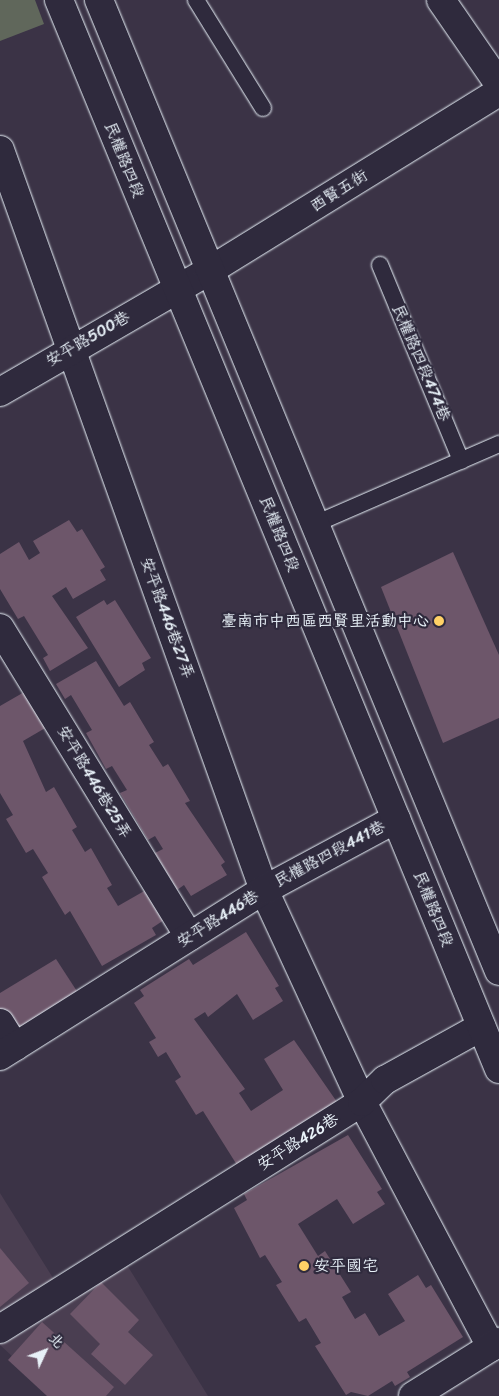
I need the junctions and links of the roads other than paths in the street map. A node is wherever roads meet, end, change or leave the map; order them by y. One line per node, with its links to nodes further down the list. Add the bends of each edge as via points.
1 (58, 0): 11 (street, 民權路四段)
2 (99, 0): 10 (street)
3 (196, 0): 7 (lane)
4 (441, 0): 5 (street)
5 (499, 84)
6 (499, 92): 10 (street, 西賢五街)
7 (263, 108)
8 (0, 150): 12 (street, 安平路446巷27弄)
9 (380, 265): 15 (lane, 民權路四段474巷)
10 (209, 271): 11 (street, 西賢五街); 16 (street)
11 (178, 288): 12 (street, 安平路500巷); 18 (street, 民權路四段)
12 (71, 347): 13 (street, 安平路500巷); 19 (street, 安平路446巷27弄)
13 (0, 392)
14 (499, 444): 15 (lane)
15 (461, 461): 16 (lane)
16 (315, 524): 21 (street)
17 (0, 628): 20 (street, 安平路446巷25弄)
18 (396, 819): 19 (street, 民權路四段441巷); 23 (street, 民權路四段)
19 (264, 890): 20 (street, 安平路446巷); 26 (street, 安平路446巷)
20 (189, 937): 24 (street, 安平路446巷)
21 (499, 971)
22 (0, 1023): 24 (street)
23 (481, 1027): 25 (street, 民權路四段); 26 (street, 安平路426巷, via 385,1080)
24 (8, 1051)
25 (499, 1069)
26 (362, 1102): 27 (street, 安平路426巷); 28 (street)
27 (0, 1329)
28 (495, 1344): 29 (street)
29 (414, 1396)

